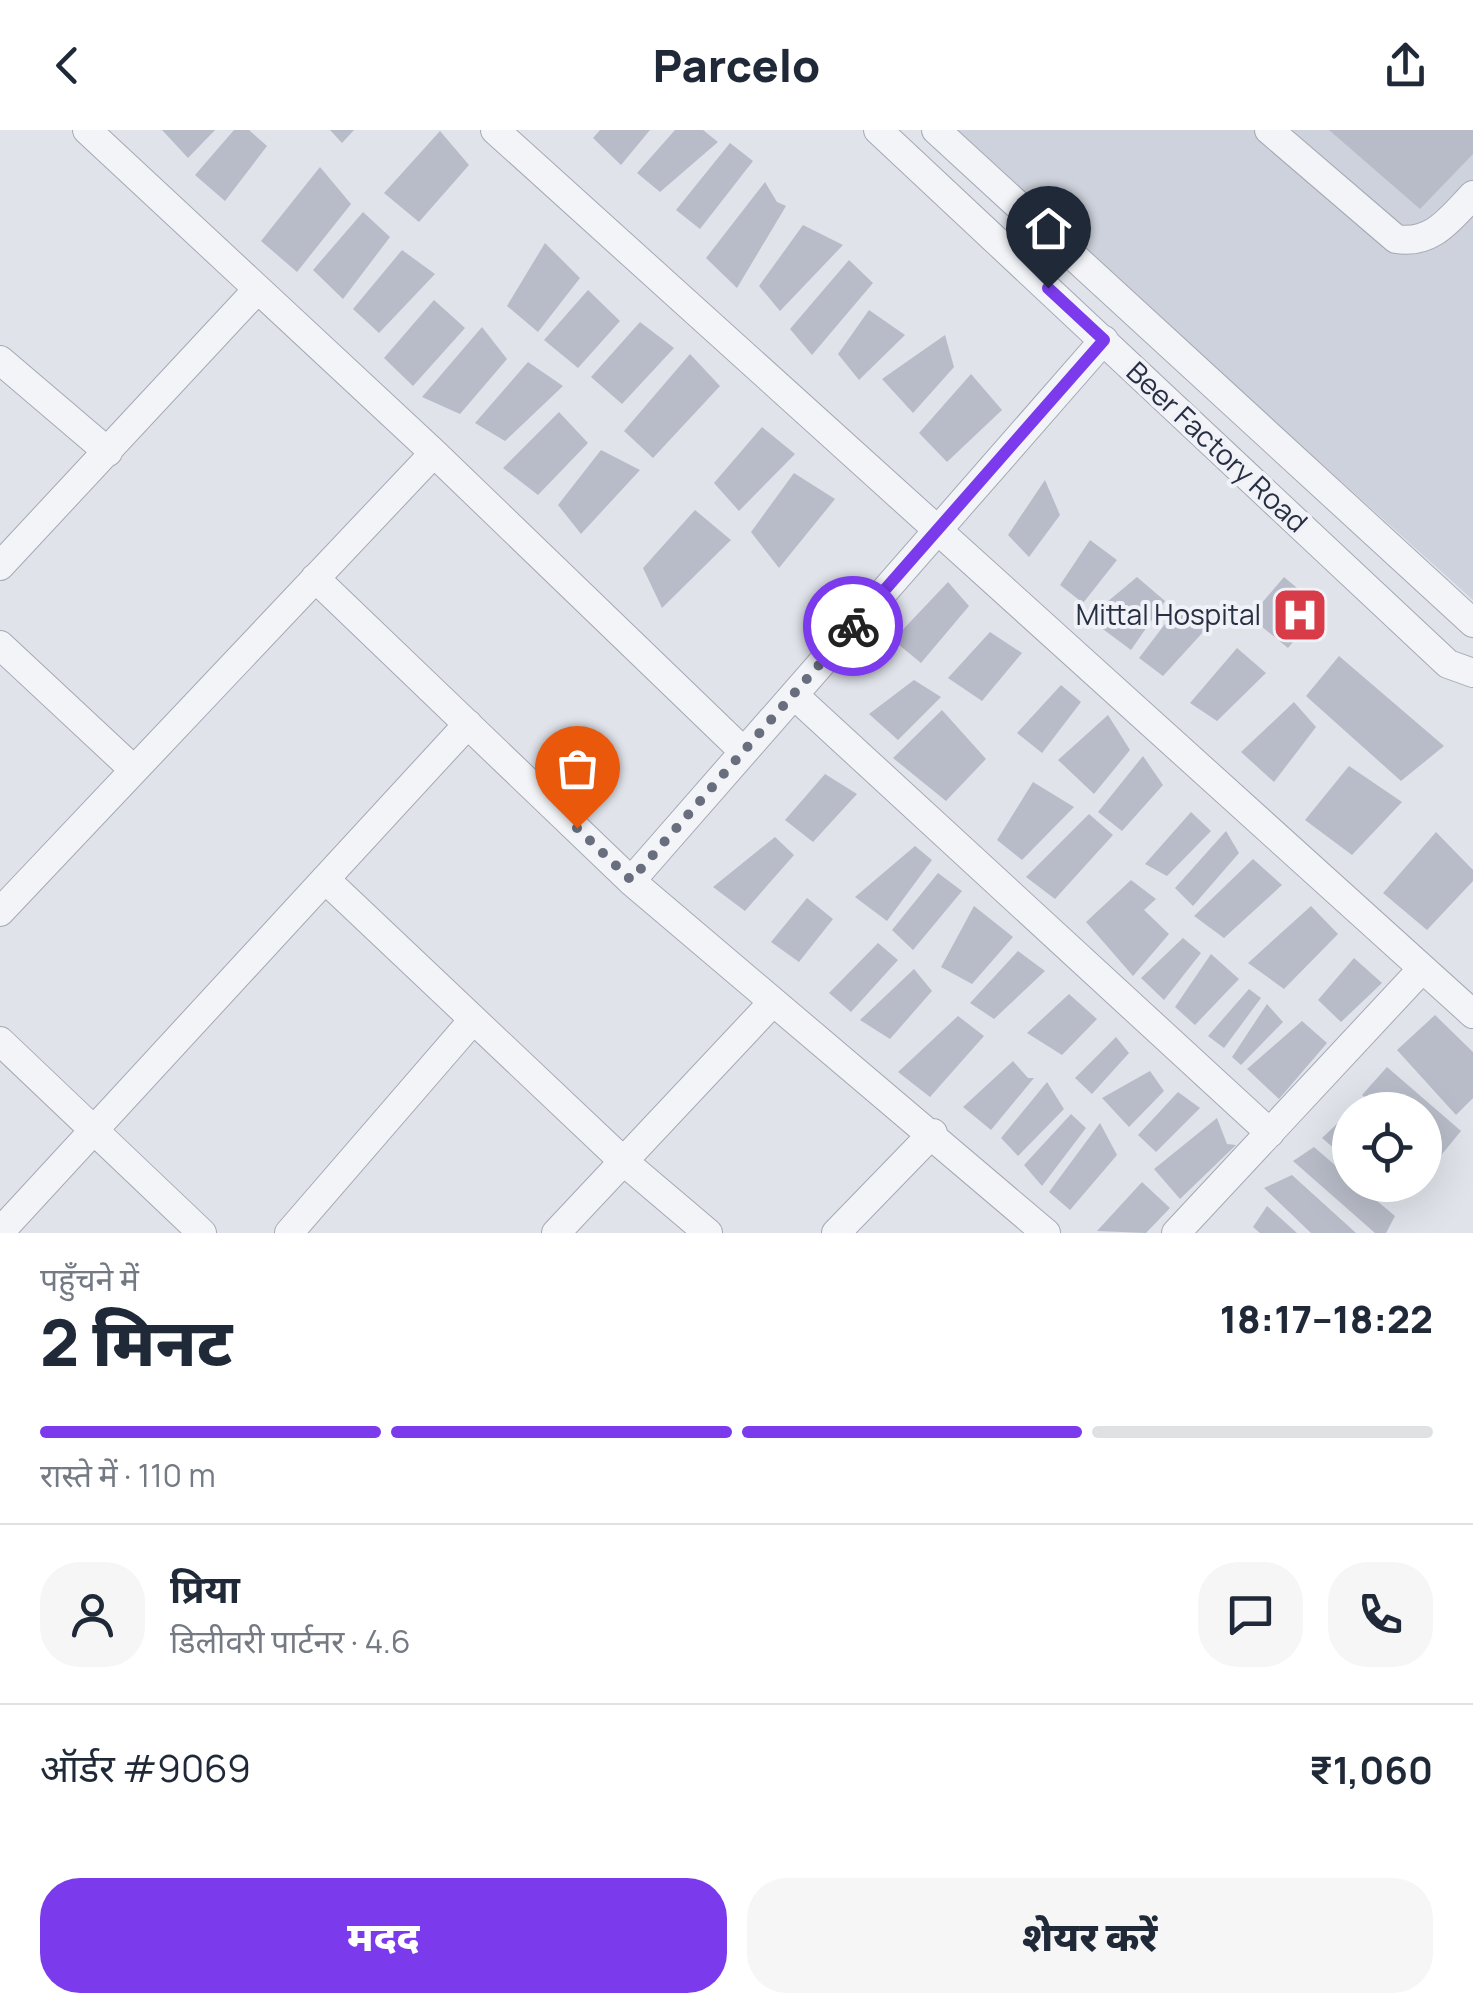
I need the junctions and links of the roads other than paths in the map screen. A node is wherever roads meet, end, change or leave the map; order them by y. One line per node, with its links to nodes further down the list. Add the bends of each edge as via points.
1 (87, 130): 7 (street)
2 (495, 130): 12 (street)
3 (936, 130): 15 (street, Beer Factory Road)
4 (1269, 130): 6 (street, via 1396,238 1429,237)
5 (881, 131): 8 (street, Beer Factory Road)
6 (1473, 195)
7 (256, 292): 10 (street); 11 (street)
8 (1104, 340): 12 (street); 17 (street, Beer Factory Road, via 1448,664)
9 (0, 360): 10 (street)
10 (108, 452): 13 (street)
11 (434, 453): 14 (street); 20 (street)
12 (937, 530): 18 (street); 25 (street)
13 (0, 566)
14 (315, 578): 19 (street); 21 (street)
15 (1473, 623)
16 (0, 646): 21 (street)
17 (1473, 674)
18 (794, 695): 20 (street); 32 (street)
19 (468, 724): 22 (street); 23 (street)
20 (742, 750): 23 (street)
21 (134, 770): 24 (street)
22 (325, 879): 28 (street); 30 (street)
23 (631, 880): 26 (street)
24 (0, 912)
25 (1422, 970): 27 (street); 32 (street)
26 (772, 1003): 31 (street); 33 (street)
27 (1473, 1014)
28 (473, 1020): 33 (street); 36 (street)
29 (0, 1041): 30 (street)
30 (92, 1127): 34 (street); 35 (street)
31 (933, 1133): 39 (street); 40 (street)
32 (1270, 1134): 41 (street)
33 (622, 1160): 37 (street); 38 (street)
34 (0, 1232)
35 (202, 1233)
36 (289, 1233)
37 (556, 1233)
38 (708, 1233)
39 (836, 1233)
40 (1046, 1233)
41 (1176, 1233)

